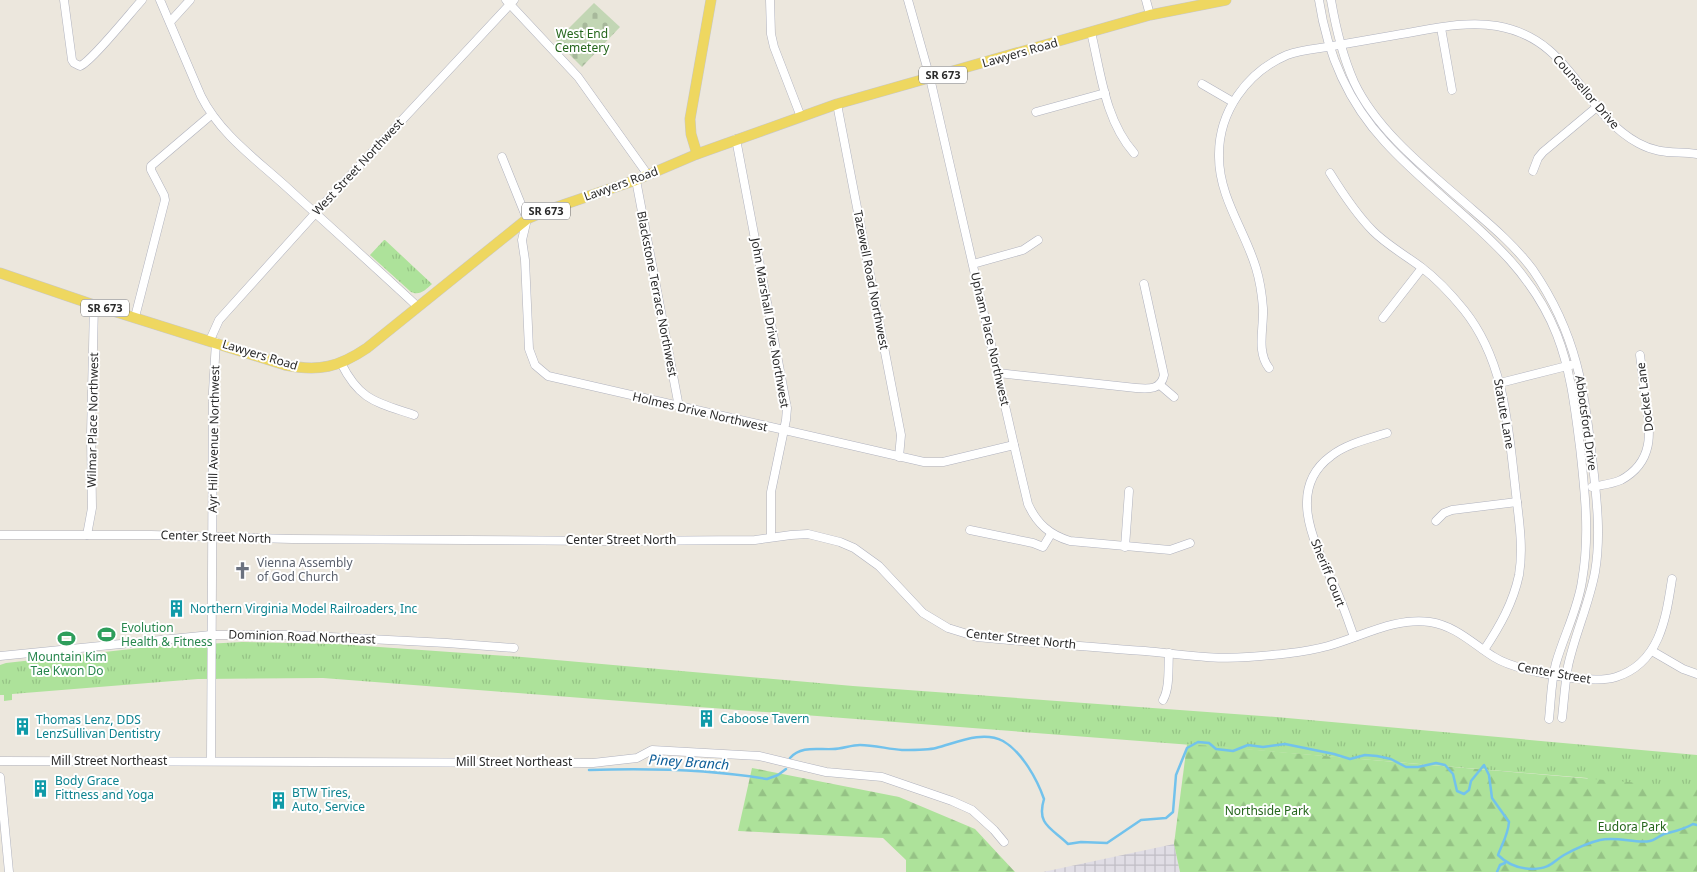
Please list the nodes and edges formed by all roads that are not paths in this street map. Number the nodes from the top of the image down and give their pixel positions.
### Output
1 (64, 0) edge
2 (142, 0) edge
3 (160, 0) edge
4 (190, 0) edge
5 (710, 0) edge
6 (770, 0) edge
7 (908, 0) edge
8 (1146, 0) edge
9 (1226, 0) edge
10 (1319, 0) edge
11 (1331, 0) edge
12 (510, 1) edge
13 (1150, 15) junction
14 (170, 22) junction
15 (1441, 28) junction
16 (1091, 32) junction
17 (1340, 44) junction
18 (1329, 46) junction
19 (930, 78) junction
20 (1202, 84) dead end
21 (1452, 90) dead end
22 (1105, 93) junction
23 (1233, 102) junction
24 (838, 104) junction
25 (1598, 106) junction
26 (1036, 112) dead end
27 (211, 115) junction
28 (800, 117) junction
29 (736, 139) junction
30 (1134, 153) dead end
31 (697, 154) junction
32 (1697, 154) edge
33 (502, 157) dead end
34 (1533, 170) dead end
35 (1330, 173) dead end
36 (648, 175) junction
37 (636, 180) junction
38 (316, 213) junction
39 (527, 219) junction
40 (1038, 240) dead end
41 (973, 264) junction
42 (1422, 268) junction
43 (0, 273) edge
44 (1144, 284) dead end
45 (94, 305) junction
46 (418, 307) junction
47 (135, 317) junction
48 (1383, 318) dead end
49 (213, 341) junction
50 (1640, 356) dead end
51 (341, 363) junction
52 (1578, 363) junction
53 (1566, 366) junction
54 (1270, 368) dead end
55 (998, 373) junction
56 (1500, 383) junction
57 (1160, 384) junction
58 (1174, 397) dead end
59 (679, 407) junction
60 (414, 416) dead end
61 (784, 431) junction
62 (1387, 433) dead end
63 (1014, 445) junction
64 (899, 457) junction
65 (1595, 486) junction
66 (1585, 488) junction
67 (1129, 491) dead end
68 (1517, 502) junction
69 (1436, 521) dead end
70 (970, 530) dead end
71 (1052, 534) junction
72 (0, 535) edge
73 (87, 535) junction
74 (212, 536) junction
75 (771, 538) junction
76 (1190, 543) dead end
77 (1125, 546) junction
78 (1672, 578) dead end
79 (211, 635) junction
80 (1354, 637) junction
81 (514, 648) dead end
82 (1484, 650) junction
83 (1652, 651) junction
84 (1169, 654) junction
85 (0, 656) edge
86 (1206, 656) joint
87 (1553, 674) junction
88 (1697, 674) edge
89 (1567, 676) junction
90 (1163, 700) dead end
91 (1562, 718) dead end
92 (1549, 719) dead end
93 (0, 761) edge
94 (211, 761) junction
95 (0, 777) edge
96 (1004, 842) dead end
97 (9, 872) edge

1 - 2 street
3 - 14 street
4 - 14 street
5 - 31 main road
6 - 28 street
7 - 19 street, Upham Place Northwest
8 - 13 street
9 - 13 main road, Lawyers Road / SR 673
10 - 18 street, Abbotsford Drive
11 - 17 street, Abbotsford Drive
12 - 36 street
12 - 38 street, West Street Northwest
13 - 16 main road, Lawyers Road / SR 673
14 - 27 street
15 - 17 street, Counsellor Drive
15 - 21 street
15 - 25 street, Counsellor Drive
16 - 19 main road, Lawyers Road / SR 673
16 - 22 street
17 - 18 street, Counsellor Drive
17 - 52 street, Abbotsford Drive
18 - 23 street, Counsellor Drive
18 - 53 street, Abbotsford Drive
19 - 24 main road, Lawyers Road / SR 673
19 - 41 street, Upham Place Northwest
20 - 23 street
22 - 26 street
22 - 30 street
23 - 54 street, Counsellor Drive
24 - 28 main road, Lawyers Road / SR 673
24 - 64 street, Tazewell Road Northwest
25 - 32 street, Counsellor Drive
25 - 34 street
27 - 38 street
27 - 47 street
28 - 29 main road, Lawyers Road / SR 673
29 - 31 main road, Lawyers Road / SR 673
29 - 61 street, John Marshall Drive Northwest
31 - 36 main road, Lawyers Road / SR 673
33 - 39 street
35 - 42 street, Statute Lane
36 - 37 main road, Lawyers Road / SR 673
37 - 39 main road, Lawyers Road / SR 673
37 - 59 street, Blackstone Terrace Northwest
38 - 46 street
38 - 49 street, West Street Northwest
39 - 46 main road, Lawyers Road / SR 673
39 - 59 street, Holmes Drive Northwest
40 - 41 street
41 - 55 street, Upham Place Northwest
42 - 48 street
42 - 56 street, Statute Lane
43 - 45 main road, Lawyers Road / SR 673
44 - 57 street
45 - 47 main road, Lawyers Road / SR 673
45 - 73 street, Wilmar Place Northwest
46 - 51 main road, Lawyers Road / SR 673
47 - 49 main road, Lawyers Road / SR 673
49 - 51 main road, Lawyers Road / SR 673
49 - 74 street, Ayr Hill Avenue Northwest
50 - 65 street, Docket Lane
51 - 60 street
52 - 53 street
52 - 65 street, Abbotsford Drive
53 - 56 street
53 - 66 street, Abbotsford Drive
55 - 57 street
55 - 63 street, Upham Place Northwest
56 - 68 street, Statute Lane
57 - 58 street
59 - 61 street, Holmes Drive Northwest
61 - 64 street, Holmes Drive Northwest
61 - 75 street, John Marshall Drive Northwest
62 - 80 street, Sheriff Court
63 - 64 street, Holmes Drive Northwest
63 - 71 street, Upham Place Northwest
65 - 66 street, Docket Lane
65 - 89 street, Abbotsford Drive
66 - 87 street, Abbotsford Drive
67 - 77 street
68 - 69 street
68 - 82 street, Statute Lane
70 - 71 street
71 - 77 street, Upham Place Northwest
72 - 73 street, Center Street North
73 - 74 street, Center Street North
74 - 75 street, Center Street North
74 - 79 street, Ayr Hill Avenue Northwest
75 - 84 street, Center Street North
76 - 77 street, Upham Place Northwest
78 - 83 street, Center Street
79 - 81 street, Dominion Road Northeast
79 - 85 street, Dominion Road Northeast
79 - 94 street, Ayr Hill Avenue Northwest
80 - 82 street, Center Street
80 - 86 street, Center Street
82 - 87 street, Center Street
83 - 88 street
83 - 89 street, Center Street
84 - 86 street, Center Street North
84 - 90 street
87 - 89 street, Center Street
87 - 92 street, Abbotsford Drive
89 - 91 street, Abbotsford Drive
93 - 94 street, Mill Street Northeast
94 - 96 street, Mill Street Northeast
95 - 97 street

